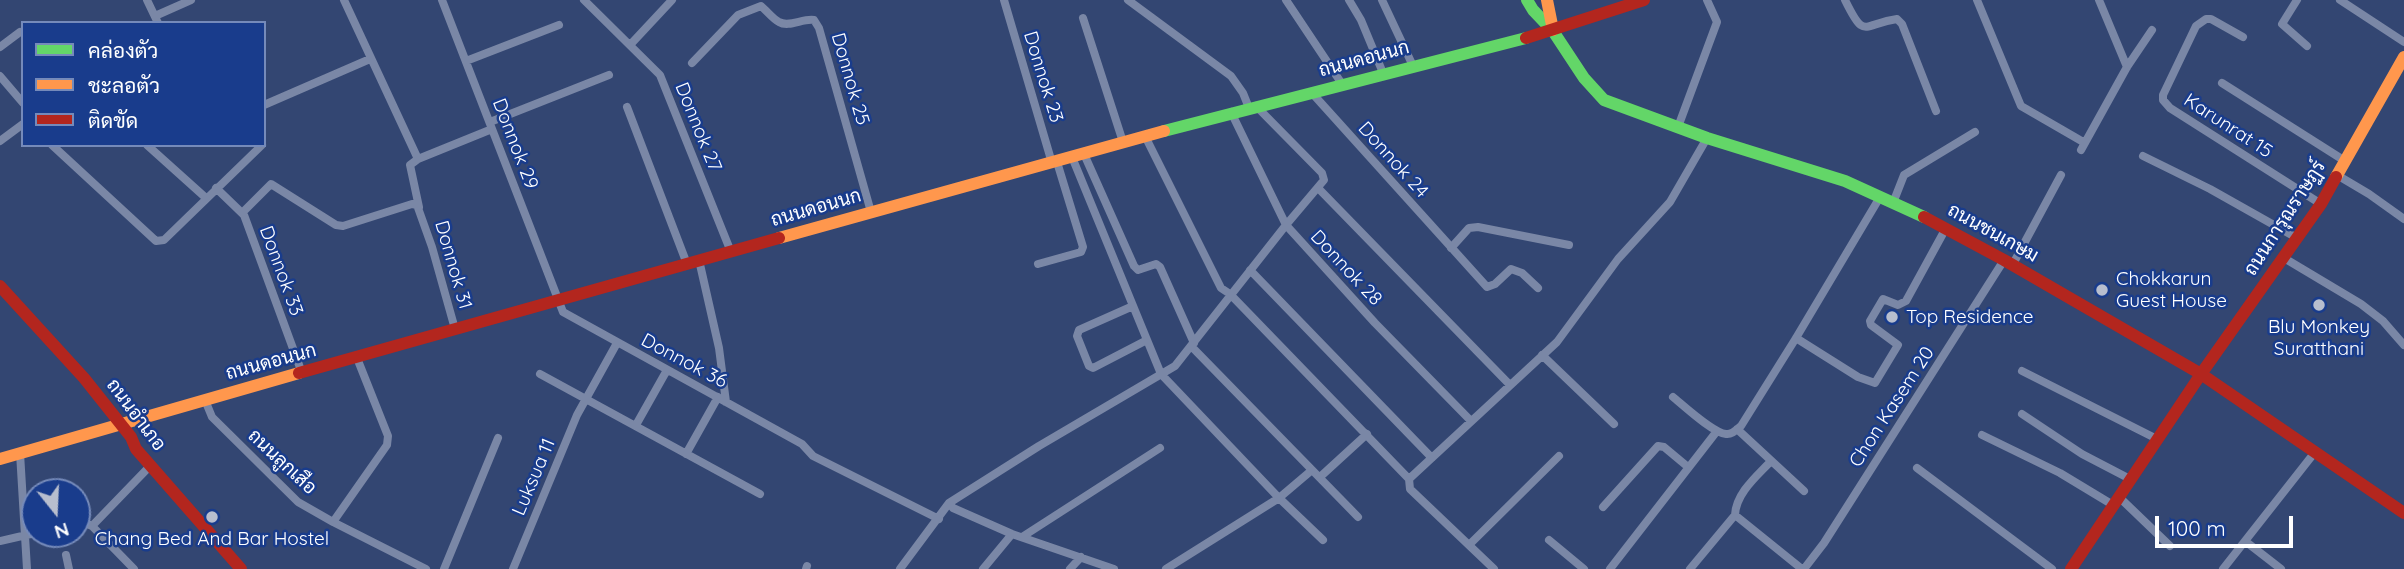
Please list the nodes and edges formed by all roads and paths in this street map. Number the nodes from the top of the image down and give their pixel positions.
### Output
1 (147, 0) edge
2 (191, 0) edge
3 (344, 0) edge
4 (442, 0) edge
5 (584, 0) edge
6 (672, 0) edge
7 (1004, 0) edge
8 (1128, 0) edge
9 (1286, 0) edge
10 (1349, 0) edge
11 (1382, 0) edge
12 (1527, 0) edge
13 (1547, 0) edge
14 (1644, 0) edge
15 (1707, 0) edge
16 (1845, 0) edge
17 (1978, 0) edge
18 (2099, 0) edge
19 (2297, 0) edge
20 (2340, 0) edge
21 (1083, 18) dead end
22 (157, 20) edge
23 (559, 25) dead end
24 (1553, 30) junction
25 (2152, 30) dead end
26 (20, 32) dead end
27 (2243, 37) dead end
28 (2404, 42) edge
29 (630, 44) junction
30 (2307, 46) dead end
31 (0, 47) edge
32 (2404, 57) edge
33 (370, 59) junction
34 (466, 61) junction
35 (692, 63) dead end
36 (1413, 66) junction
37 (2127, 67) junction
38 (1383, 73) junction
39 (609, 75) dead end
40 (0, 76) edge
41 (2222, 83) dead end
42 (1342, 84) junction
43 (1312, 93) junction
44 (21, 101) edge
45 (266, 104) edge
46 (626, 107) dead end
47 (1252, 107) junction
48 (1936, 111) dead end
49 (1231, 112) junction
50 (21, 125) edge
51 (491, 126) junction
52 (1678, 127) junction
53 (1975, 132) dead end
54 (2, 136) edge
55 (1145, 136) junction
56 (1707, 138) junction
57 (1123, 142) junction
58 (57, 147) edge
59 (149, 147) edge
60 (260, 147) edge
61 (1078, 156) junction
62 (2143, 156) dead end
63 (418, 159) junction
64 (2345, 161) junction
65 (1055, 162) junction
66 (2337, 175) junction
67 (2061, 176) dead end
68 (216, 188) junction
69 (1318, 189) junction
70 (206, 198) junction
71 (1886, 200) junction
72 (2321, 204) junction
73 (419, 207) junction
74 (872, 212) junction
75 (242, 213) junction
76 (2404, 219) edge
77 (1286, 225) junction
78 (1946, 228) junction
79 (2297, 239) junction
80 (1569, 245) dead end
81 (1451, 248) junction
82 (731, 252) junction
83 (2284, 258) junction
84 (693, 262) junction
85 (2008, 262) junction
86 (1038, 264) dead end
87 (1250, 270) junction
88 (0, 286) edge
89 (1538, 288) dead end
90 (1230, 294) junction
91 (559, 299) junction
92 (1133, 306) junction
93 (455, 329) junction
94 (1796, 338) junction
95 (1147, 340) junction
96 (617, 342) junction
97 (1192, 344) junction
98 (2404, 345) edge
99 (1542, 355) junction
100 (357, 358) junction
101 (667, 370) junction
102 (2022, 371) dead end
103 (302, 373) junction
104 (540, 374) dead end
105 (1161, 374) junction
106 (2201, 374) junction
107 (1510, 385) junction
108 (1673, 397) dead end
109 (586, 399) junction
110 (722, 399) junction
111 (205, 400) junction
112 (2022, 414) dead end
113 (1471, 421) junction
114 (119, 423) junction
115 (1614, 424) dead end
116 (636, 425) junction
117 (1737, 429) junction
118 (1717, 431) junction
119 (1367, 434) junction
120 (1982, 435) dead end
121 (498, 438) dead end
122 (2157, 439) junction
123 (1160, 448) dead end
124 (2315, 452) junction
125 (20, 453) junction
126 (686, 453) junction
127 (1559, 456) dead end
128 (1432, 458) junction
129 (0, 459) edge
130 (1771, 461) junction
131 (150, 466) junction
132 (1688, 467) junction
133 (1917, 468) dead end
134 (1312, 470) junction
135 (1320, 477) junction
136 (22, 478) edge
137 (1409, 479) junction
138 (2130, 479) junction
139 (1804, 491) dead end
140 (760, 494) dead end
141 (1279, 498) junction
142 (2116, 501) junction
143 (949, 503) junction
144 (1603, 506) dead end
145 (2404, 513) edge
146 (1735, 515) junction
147 (1358, 517) dead end
148 (939, 519) junction
149 (333, 522) junction
150 (92, 526) joint
151 (1012, 534) junction
152 (21, 536) edge
153 (1022, 537) junction
154 (1323, 540) dead end
155 (1549, 540) dead end
156 (0, 541) edge
157 (2245, 541) junction
158 (1469, 545) junction
159 (2170, 546) dead end
160 (26, 548) edge
161 (66, 555) dead end
162 (1081, 556) junction
163 (27, 569) edge
164 (69, 569) edge
165 (134, 569) edge
166 (241, 569) edge
167 (426, 569) edge
168 (444, 569) edge
169 (513, 569) edge
170 (900, 569) edge
171 (983, 569) edge
172 (1070, 569) edge
173 (1114, 569) edge
174 (1166, 569) edge
175 (1494, 569) edge
176 (1584, 569) edge
177 (1610, 569) edge
178 (1690, 569) edge
179 (1803, 569) edge
180 (2052, 569) edge
181 (2071, 569) edge
182 (2223, 569) edge
183 (2281, 569) edge

1 - 22 street
2 - 22 street
3 - 33 street
4 - 34 street, Donnok 29
5 - 29 street, Donnok 27
6 - 29 street
7 - 65 street, Donnok 23
8 - 47 street
9 - 42 street
10 - 38 street
11 - 36 street
12 - 24 main road, ถนนชนเกษม
13 - 24 main road, ถนนชนเกษม
14 - 24 main road, ถนนดอนนก
15 - 52 street
16 - 48 street
17 - 37 street
18 - 37 street
19 - 30 street
20 - 28 street
21 - 57 street
23 - 34 street
24 - 36 main road, ถนนดอนนก
24 - 52 main road, ถนนชนเกษม
25 - 37 street
26 - 31 street
27 - 72 street, Karunrat 15
29 - 82 street, Donnok 27
32 - 64 main road, ถนนการุณราษฏร์
33 - 45 street
33 - 63 street
34 - 51 street, Donnok 29
35 - 74 street, Donnok 25
36 - 38 main road, ถนนดอนนก
38 - 42 main road, ถนนดอนนก
39 - 51 street
40 - 44 street
41 - 64 street
42 - 43 main road, ถนนดอนนก
43 - 47 main road, ถนนดอนนก
43 - 81 street, Donnok 24
46 - 84 street
47 - 49 main road, ถนนดอนนก
47 - 69 street
49 - 55 main road, ถนนดอนนก
49 - 77 street, Donnok 28
50 - 54 street
51 - 63 street
51 - 91 street, Donnok 29
52 - 56 main road, ถนนชนเกษม
53 - 71 street
55 - 57 main road, ถนนดอนนก
55 - 90 street
56 - 71 main road, ถนนชนเกษม
56 - 99 street
57 - 61 main road, ถนนดอนนก
58 - 70 street
59 - 70 street
60 - 68 street
61 - 65 main road, ถนนดอนนก
61 - 92 street
61 - 97 street
62 - 79 street
63 - 73 street
64 - 66 main road, ถนนการุณราษฏร์
65 - 74 main road, ถนนดอนนก
65 - 86 street, Donnok 23
66 - 72 main road, ถนนการุณราษฏร์
66 - 76 street
67 - 85 street, Chon Kasem 20
68 - 70 street
68 - 75 street, Donnok 33
69 - 77 street
69 - 107 street
71 - 78 main road, ถนนชนเกษม
71 - 94 street
72 - 79 main road, ถนนการุณราษฏร์
73 - 75 street, Donnok 31
73 - 93 street, Donnok 31
74 - 82 main road, ถนนดอนนก
75 - 103 street, Donnok 33
77 - 87 street
77 - 113 street, Donnok 28
78 - 85 main road, ถนนชนเกษม
78 - 94 street
79 - 83 main road, ถนนการุณราษฏร์
80 - 81 street
81 - 89 street, Donnok 24
82 - 84 main road, ถนนดอนนก
83 - 98 street
83 - 106 main road, ถนนการุณราษฏร์
84 - 91 main road, ถนนดอนนก
84 - 110 street
85 - 106 main road, ถนนชนเกษม
85 - 179 street, Chon Kasem 20
87 - 90 street
87 - 128 street
88 - 114 main road, ถนนอำเภอ
90 - 97 street
90 - 119 street
91 - 93 main road, ถนนดอนนก
91 - 96 street, Donnok 36
92 - 95 street
92 - 95 street
93 - 100 main road, ถนนดอนนก
94 - 117 street
95 - 105 street
96 - 101 street, Donnok 36
96 - 109 street, Luksua 11
97 - 105 street
97 - 134 street
99 - 107 street
99 - 115 street
100 - 103 main road, ถนนดอนนก
100 - 149 street
101 - 110 street, Donnok 36
101 - 116 street
102 - 122 street
103 - 111 main road, ถนนดอนนก
104 - 109 street
105 - 141 street
105 - 143 street
106 - 122 main road, ถนนการุณราษฏร์
106 - 124 main road, ถนนชนเกษม
107 - 113 street
108 - 118 street
109 - 116 street
109 - 169 street, Luksua 11
110 - 126 street
110 - 148 street, Donnok 36
111 - 114 main road, ถนนดอนนก
111 - 149 street, ถนนลูกเสือ
112 - 138 street
113 - 128 street
114 - 125 main road, ถนนดอนนก
114 - 131 main road, ถนนอำเภอ
116 - 126 street
117 - 118 street
117 - 130 street
118 - 132 street
119 - 135 street
119 - 137 street
120 - 142 street
121 - 168 street
122 - 138 main road, ถนนการุณราษฏร์
123 - 153 street
124 - 145 main road, ถนนชนเกษม
124 - 157 street
125 - 129 main road, ถนนดอนนก
125 - 136 street
126 - 140 street
127 - 158 street
128 - 137 street
130 - 139 street
130 - 146 street
131 - 150 street
131 - 166 main road, ถนนอำเภอ
132 - 144 street
132 - 177 street
133 - 180 street
134 - 135 street
134 - 141 street
135 - 147 street
137 - 158 street
138 - 142 main road, ถนนการุณราษฏร์
141 - 154 street
141 - 174 street
142 - 159 street
142 - 181 main road, ถนนการุณราษฏร์
143 - 148 street
143 - 151 street
146 - 178 street
146 - 179 street
148 - 170 street
149 - 167 street, ถนนลูกเสือ
150 - 165 street
151 - 153 street
151 - 171 street
152 - 156 street
153 - 162 street
155 - 176 street
157 - 182 street
157 - 183 street
158 - 175 street
160 - 163 street
161 - 164 street
162 - 172 street
162 - 173 street

